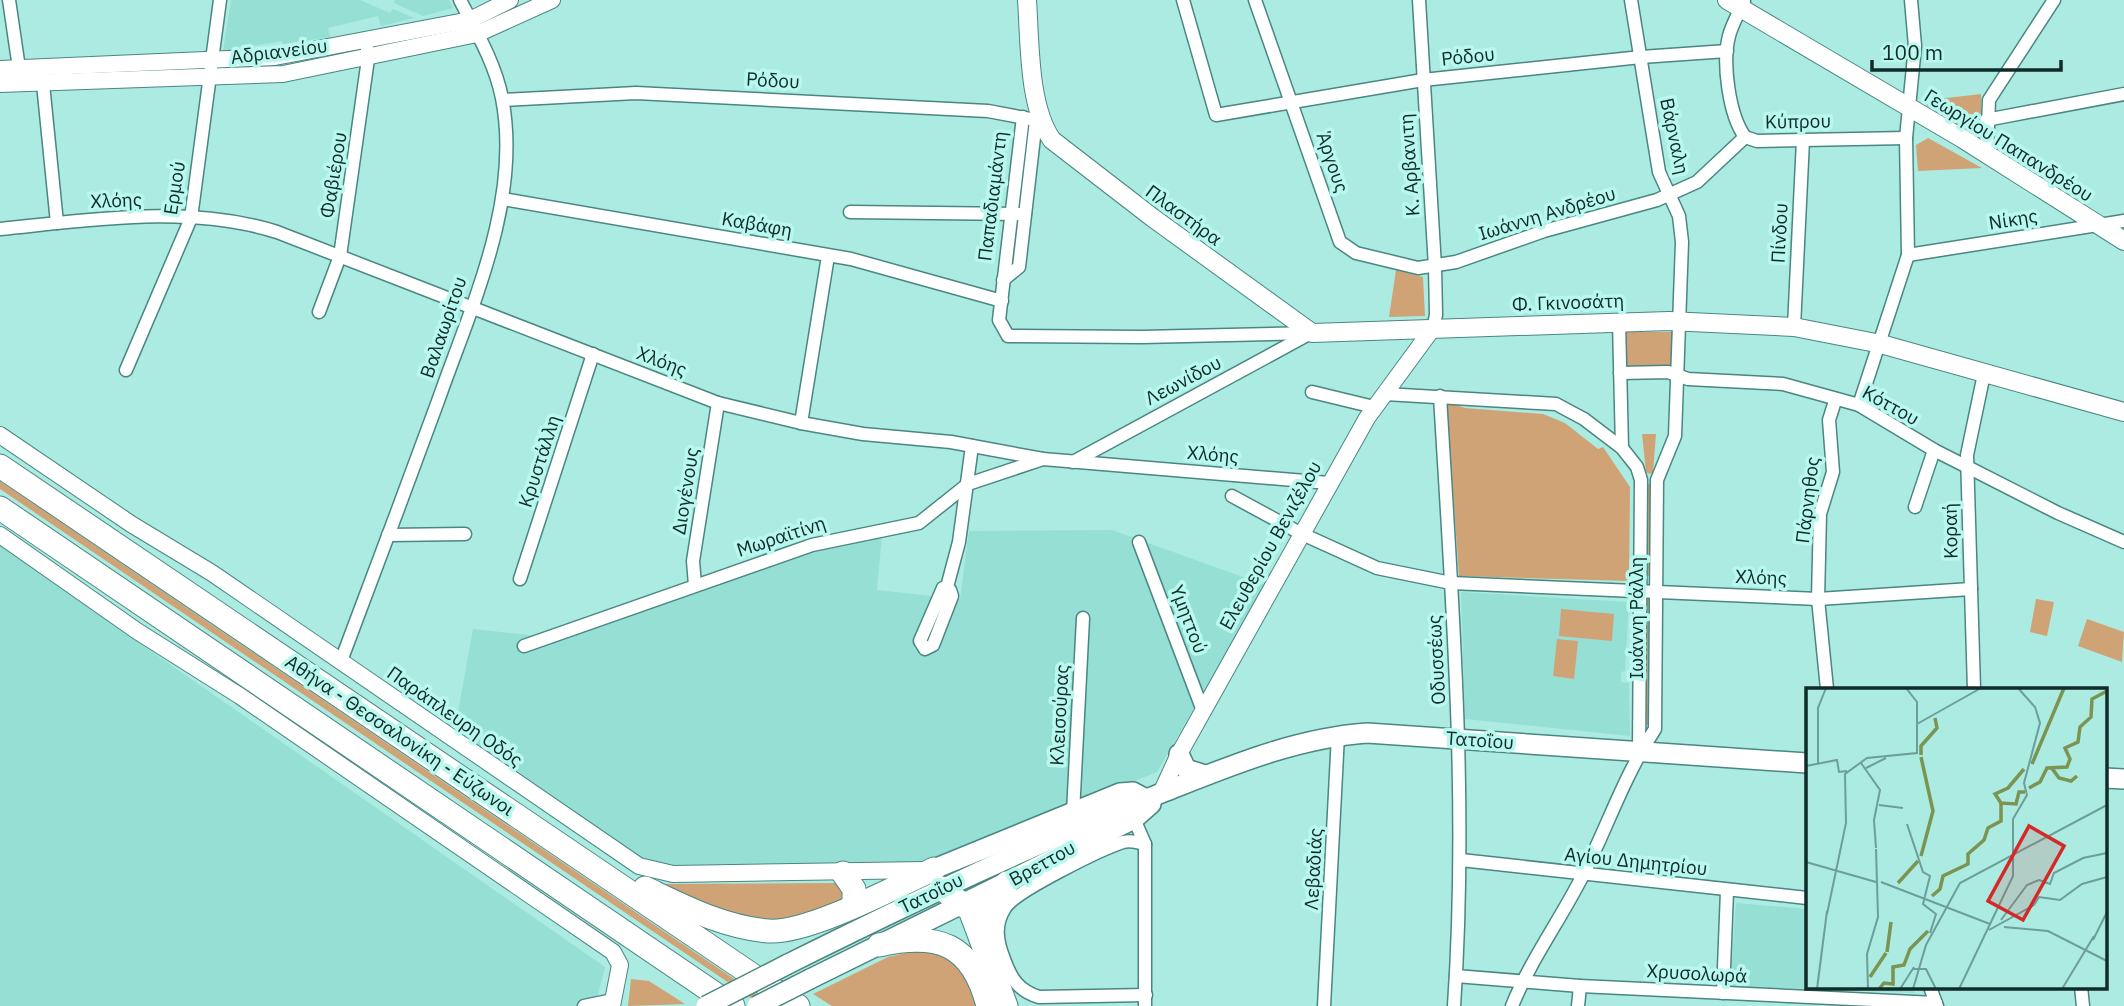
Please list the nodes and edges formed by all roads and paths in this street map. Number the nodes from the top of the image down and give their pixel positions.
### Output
1 (220, 0) edge
2 (460, 0) edge
3 (510, 0) edge
4 (552, 0) edge
5 (1183, 0) edge
6 (1255, 0) edge
7 (1419, 0) edge
8 (1631, 0) edge
9 (1911, 0) edge
10 (2054, 0) edge
11 (7, 2) edge
12 (1024, 3) edge
13 (1737, 3) edge
14 (474, 27) junction
15 (366, 40) junction
16 (1727, 51) junction
17 (1641, 57) junction
18 (368, 59) junction
19 (212, 60) junction
20 (19, 68) junction
21 (0, 69) edge
22 (43, 75) junction
23 (210, 79) junction
24 (1423, 80) junction
25 (0, 84) edge
26 (2124, 94) edge
27 (503, 100) junction
28 (1292, 101) junction
29 (1910, 108) junction
30 (1023, 117) junction
31 (1039, 120) junction
32 (1986, 120) junction
33 (1745, 137) junction
34 (1906, 138) junction
35 (1803, 140) junction
36 (1987, 154) junction
37 (1669, 194) junction
38 (503, 199) junction
39 (850, 212) dead end
40 (1011, 214) junction
41 (1025, 214) junction
42 (191, 218) junction
43 (2124, 221) edge
44 (57, 223) junction
45 (2097, 225) junction
46 (0, 229) edge
47 (2124, 241) edge
48 (1908, 255) junction
49 (340, 256) junction
50 (828, 256) junction
51 (1435, 267) junction
52 (1003, 280) junction
53 (1002, 301) junction
54 (471, 308) junction
55 (320, 312) dead end
56 (1680, 321) junction
57 (1619, 322) junction
58 (1794, 327) junction
59 (1433, 328) junction
60 (1004, 332) joint
61 (1312, 333) junction
62 (1881, 344) junction
63 (593, 354) junction
64 (125, 370) dead end
65 (1620, 373) junction
66 (1677, 374) junction
67 (1984, 374) junction
68 (1312, 392) dead end
69 (1385, 394) junction
70 (1440, 396) junction
71 (1835, 401) junction
72 (718, 403) junction
73 (1858, 405) junction
74 (1374, 407) junction
75 (2124, 412) edge
76 (801, 423) junction
77 (0, 435) edge
78 (972, 446) junction
79 (1622, 448) junction
80 (1934, 450) junction
81 (1044, 459) junction
82 (1073, 462) junction
83 (0, 466) edge
84 (1968, 467) junction
85 (1641, 480) junction
86 (1657, 480) junction
87 (1328, 483) junction
88 (968, 484) junction
89 (1233, 496) dead end
90 (1915, 507) dead end
91 (0, 508) edge
92 (1300, 533) junction
93 (466, 534) dead end
94 (0, 535) edge
95 (388, 535) junction
96 (1139, 542) dead end
97 (2124, 542) edge
98 (520, 579) dead end
99 (1451, 583) junction
100 (695, 585) junction
101 (947, 587) dead end
102 (1971, 589) junction
103 (1640, 591) junction
104 (1656, 592) junction
105 (1818, 599) junction
106 (1083, 618) dead end
107 (524, 646) dead end
108 (341, 661) junction
109 (1827, 688) edge
110 (1974, 688) edge
111 (1203, 711) junction
112 (1338, 735) junction
113 (1459, 738) junction
114 (1639, 753) junction
115 (1179, 754) junction
116 (1806, 762) edge
117 (1205, 775) junction
118 (2106, 778) edge
119 (2124, 779) edge
120 (1154, 796) junction
121 (1073, 813) junction
122 (1134, 818) junction
123 (1145, 844) junction
124 (579, 857) junction
125 (1461, 860) junction
126 (843, 873) junction
127 (1583, 875) junction
128 (938, 878) junction
129 (1007, 883) junction
130 (1727, 891) junction
131 (1806, 898) edge
132 (965, 903) junction
133 (854, 905) junction
134 (878, 945) junction
135 (985, 945) junction
136 (1456, 976) junction
137 (1522, 982) junction
138 (1580, 986) junction
139 (2081, 988) edge
140 (1723, 993) junction
141 (1146, 1000) edge
142 (1793, 1002) edge
143 (613, 1003) edge
144 (1936, 1004) edge
145 (584, 1006) edge
146 (706, 1006) edge
147 (733, 1006) edge
148 (757, 1006) edge
149 (798, 1006) edge
150 (988, 1006) edge
151 (1006, 1006) edge
152 (1324, 1006) edge
153 (1454, 1006) edge
154 (1512, 1006) edge
155 (1578, 1006) edge
156 (2082, 1006) edge

1 - 19 street, Ερμού
2 - 14 street, Βαλαωρίτου
3 - 14 street, Αδριανείου
4 - 14 street, Αδριανείου
5 - 28 street, Ρόδου
6 - 28 street, Άργους
7 - 24 street, Κ. Αρβανιτη
8 - 17 street, Βάρναλη
9 - 29 street
10 - 32 street
11 - 20 street
12 - 31 main road, Παπαδιαμάντη
13 - 16 street
13 - 29 main road, Γεωργίου Παπανδρέου
14 - 15 street, Αδριανείου
14 - 18 street, Αδριανείου
14 - 27 street, Βαλαωρίτου
15 - 18 street, Φαβιέρου
15 - 19 street, Αδριανείου
16 - 17 street, Ρόδου
16 - 33 street
17 - 24 street, Ρόδου
17 - 37 street, Βάρναλη
18 - 23 street, Αδριανείου
18 - 49 street, Φαβιέρου
19 - 22 street, Αδριανείου
19 - 23 street, Ερμού
20 - 21 street, Αδριανείου
20 - 22 street, Αδριανείου
22 - 23 street, Αδριανείου
22 - 25 street, Αδριανείου
22 - 44 street
23 - 42 street, Ερμού
24 - 28 street, Ρόδου
24 - 51 street, Κ. Αρβανιτη
26 - 32 street
27 - 30 street, Ρόδου
27 - 38 street, Βαλαωρίτου
28 - 51 street, Άργους
29 - 34 street
29 - 36 main road, Γεωργίου Παπανδρέου
30 - 31 street, Ρόδου
30 - 40 street, Παπαδιαμάντη
31 - 41 street, Παπαδιαμάντη
31 - 61 main road, Πλαστήρα
32 - 36 street
33 - 35 street, Κύπρου
33 - 37 street, Κύπρου
34 - 35 street, Κύπρου
34 - 48 street
35 - 58 street, Πίνδου
36 - 45 main road, Γεωργίου Παπανδρέου
37 - 51 street, Ιωάννη Ανδρέου
37 - 56 street, Βάρναλη
38 - 50 street, Καβάφη
38 - 54 street, Βαλαωρίτου
39 - 40 street
40 - 41 street
40 - 52 street, Παπαδιαμάντη
41 - 52 street, Παπαδιαμάντη
42 - 44 street, Χλόης
42 - 49 street, Χλόης
42 - 64 street, Ερμού
43 - 45 street, Νίκης
44 - 46 street, Χλόης
45 - 47 main road, Γεωργίου Παπανδρέου
45 - 48 street, Νίκης
48 - 62 street
49 - 54 street, Χλόης
49 - 55 street, Φαβιέρου
50 - 53 street, Καβάφη
50 - 76 street
51 - 59 street, Κ. Αρβανιτη
52 - 53 street, Παπαδιαμάντη
53 - 60 street, Παπαδιαμάντη
54 - 63 street, Χλόης
54 - 95 street, Βαλαωρίτου
56 - 57 main road, Φ. Γκινοσάτη
56 - 58 main road, Φ. Γκινοσάτη
56 - 66 street, Ιωάννη Ράλλη
57 - 59 main road, Φ. Γκινοσάτη
57 - 65 street
58 - 62 main road, Φ. Γκινοσάτη
59 - 61 main road, Φ. Γκινοσάτη
59 - 69 street, Ελευθερίου Βενιζέλου
60 - 61 street, Φ. Γκινοσάτη
61 - 82 street, Λεωνίδου
62 - 67 main road, Φ. Γκινοσάτη
62 - 73 street
63 - 72 street, Χλόης
63 - 98 street, Κρυστάλλη
65 - 66 street, Κόττου
65 - 79 street
66 - 71 street, Κόττου
66 - 86 street, Ιωάννη Ράλλη
67 - 75 main road, Φ. Γκινοσάτη
67 - 84 street, Κοραή
68 - 74 street
69 - 70 street
69 - 74 street, Ελευθερίου Βενιζέλου
70 - 79 street
70 - 99 street, Οδυσσέως
71 - 73 street, Κόττου
71 - 105 street, Πάρνηθος
72 - 76 street, Χλόης
72 - 100 street, Διογένους
73 - 80 street, Κόττου
74 - 87 street, Ελευθερίου Βενιζέλου
76 - 78 street, Χλόης
77 - 108 street, Παράπλευρη Οδός
78 - 81 street, Χλόης
78 - 88 street
79 - 85 street
80 - 84 street, Κόττου
80 - 90 street
81 - 82 street, Χλόης
81 - 88 street, Μωραϊτίνη
82 - 87 street, Χλόης
83 - 124 highway, Αθήνα - Θεσσαλονίκη - Εύζωνοι
84 - 97 street, Κόττου
84 - 102 street, Κοραή
85 - 86 street
85 - 103 street, Ιωάννη Ράλλη
86 - 104 street, Ιωάννη Ράλλη
87 - 92 street, Ελευθερίου Βενιζέλου
88 - 100 street, Μωραϊτίνη
88 - 101 street
89 - 92 street, Χλόης
91 - 147 highway, Αθήνα - Θεσσαλονίκη - Εύζωνοι
92 - 99 street, Χλόης
92 - 111 street, Ελευθερίου Βενιζέλου
93 - 95 street
94 - 143 street
95 - 108 street, Βαλαωρίτου
96 - 111 street, Υμηττού
99 - 103 street, Χλόης
99 - 113 street, Οδυσσέως
100 - 107 street, Μωραϊτίνη
102 - 105 street, Χλόης
102 - 110 street, Κοραή
103 - 104 street, Χλόης
103 - 114 street, Ιωάννη Ράλλη
104 - 105 street, Χλόης
104 - 114 street, Ιωάννη Ράλλη
105 - 109 street, Πάρνηθος
106 - 121 street, Κλεισούρας
108 - 126 street, Παράπλευρη Οδός
111 - 115 street, Ελευθερίου Βενιζέλου
112 - 113 main road, Τατοΐου
112 - 117 main road, Τατοΐου
112 - 152 street, Λεβαδιάς
113 - 114 main road, Τατοΐου
113 - 125 street, Οδυσσέως
114 - 116 main road, Τατοΐου
114 - 127 street, Ιωάννη Ράλλη
115 - 117 main road
115 - 120 street, Ελευθερίου Βενιζέλου
117 - 120 main road, Τατοΐου
118 - 119 main road
120 - 121 main road
120 - 122 main road, Τατοΐου
120 - 128 main road, Τατοΐου
121 - 128 main road
122 - 123 street
122 - 129 main road, Τατοΐου
123 - 141 street
123 - 141 street, Βρεττου
124 - 133 highway
124 - 149 highway, Αθήνα - Θεσσαλονίκη - Εύζωνοι
125 - 127 street, Αγίου Δημητρίου
125 - 136 street, Οδυσσέως
126 - 128 street, Παράπλευρη Οδός
126 - 133 highway
127 - 130 street, Αγίου Δημητρίου
127 - 137 street, Ιωάννη Ράλλη
128 - 132 highway
128 - 133 highway
128 - 146 main road, Τατοΐου, bridge
129 - 132 main road, Τατοΐου
129 - 135 highway
130 - 131 street, Αγίου Δημητρίου
130 - 140 street
132 - 134 main road, Τατοΐου
132 - 135 highway
134 - 148 main road, Τατοΐου, bridge
134 - 150 highway
135 - 151 highway
136 - 137 street, Χρυσολωρά
136 - 153 street, Οδυσσέως
137 - 138 street, Χρυσολωρά
137 - 154 street, Ιωάννη Ράλλη
138 - 140 street, Χρυσολωρά
138 - 155 street
139 - 156 street
140 - 142 street, Χρυσολωρά
142 - 144 street, Χρυσολωρά
143 - 145 street

